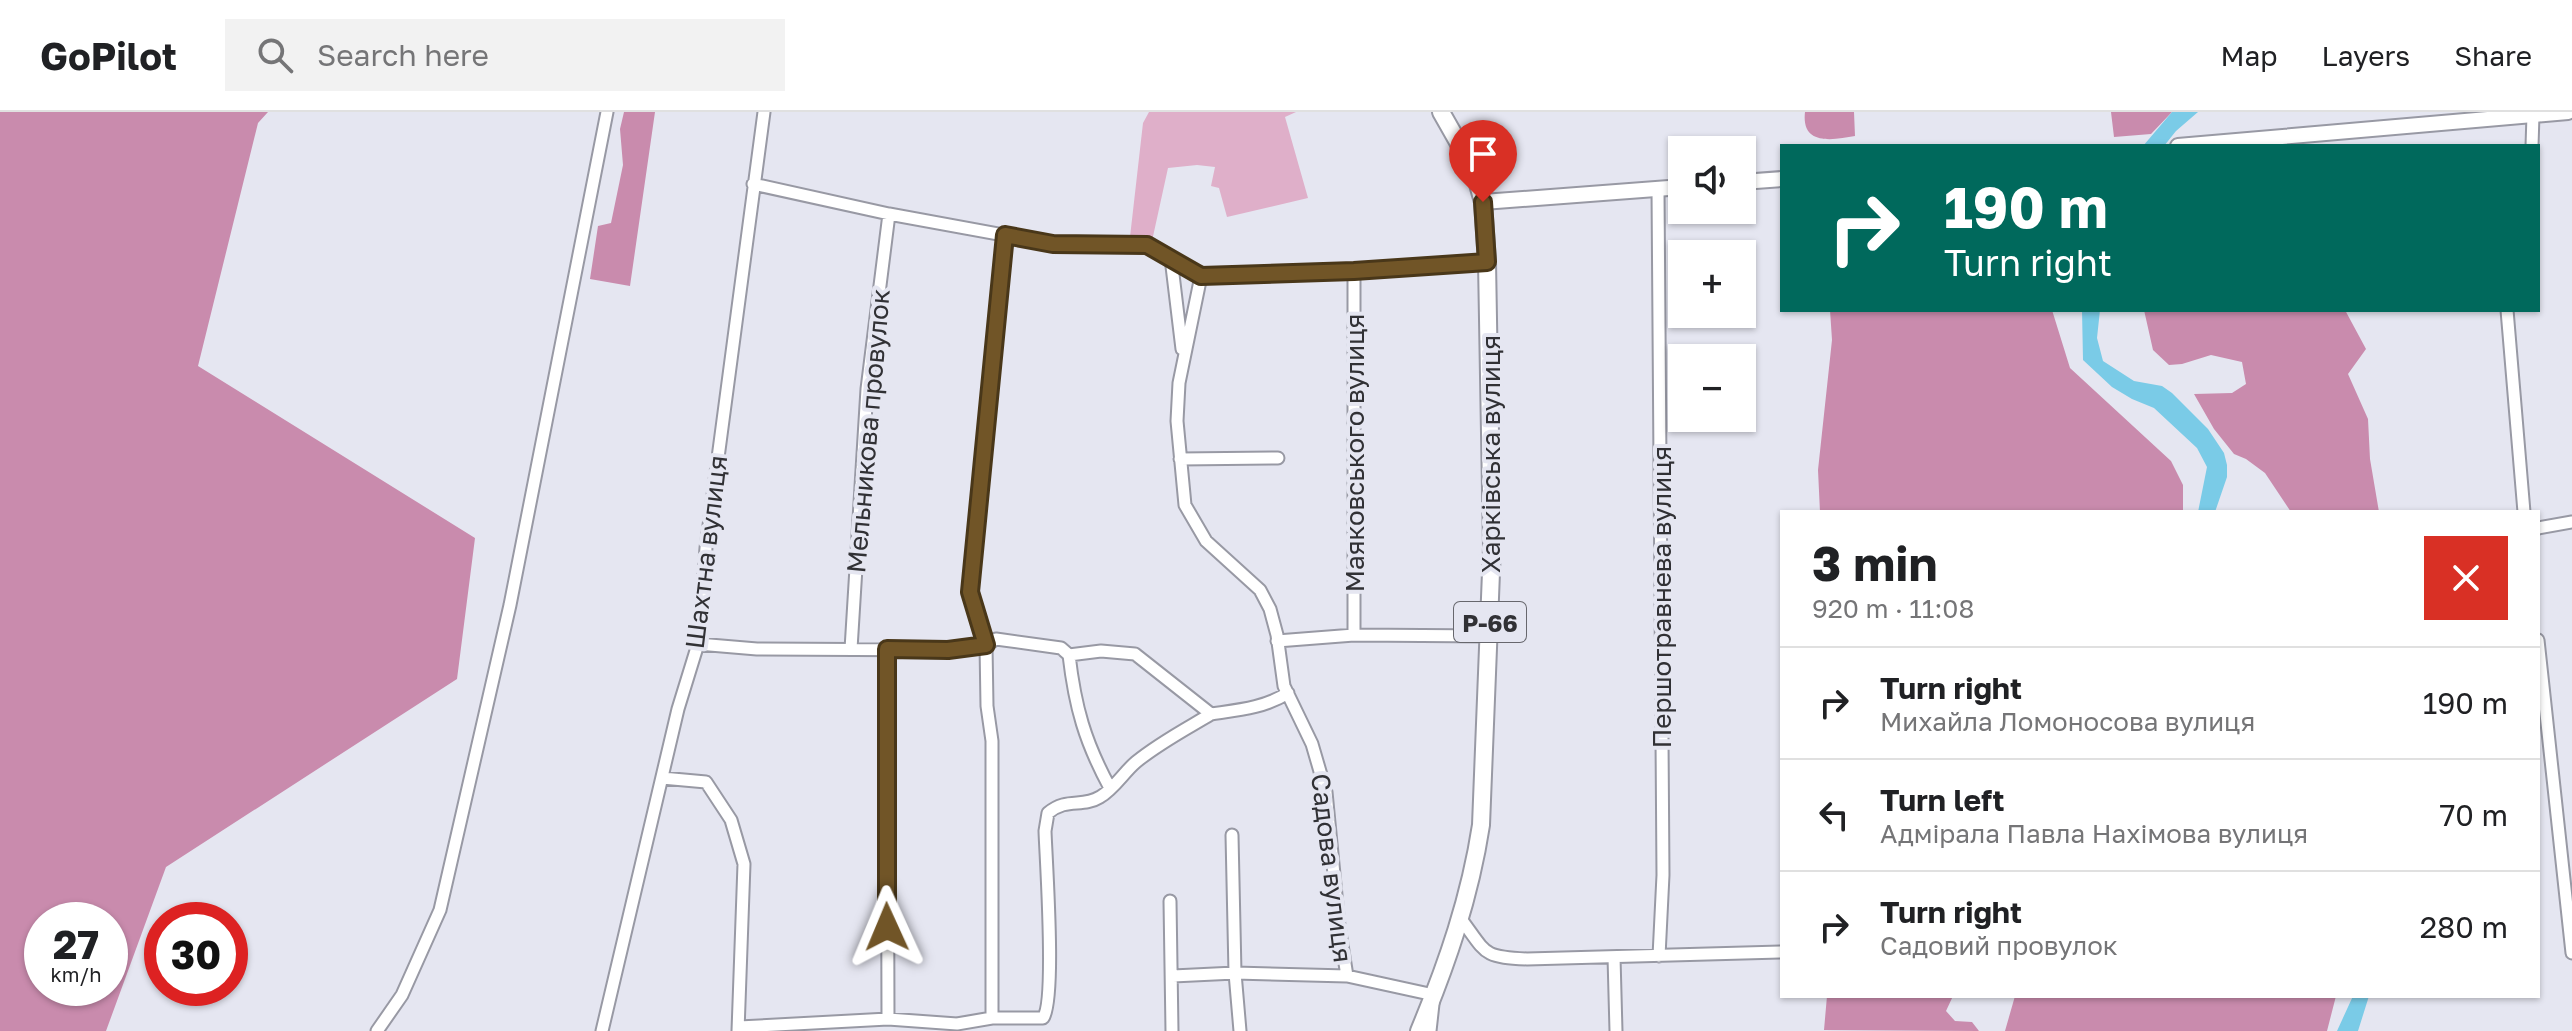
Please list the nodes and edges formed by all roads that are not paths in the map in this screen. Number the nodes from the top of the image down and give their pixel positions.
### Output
1 (607, 112) edge
2 (764, 112) edge
3 (1441, 112) edge
4 (2568, 112) edge
5 (2533, 115) junction
6 (2196, 144) edge
7 (2532, 144) edge
8 (1780, 179) edge
9 (1756, 181) edge
10 (753, 184) junction
11 (1668, 188) edge
12 (1658, 189) junction
13 (1483, 202) junction
14 (889, 214) junction
15 (1005, 235) junction
16 (1171, 258) junction
17 (1487, 262) junction
18 (1354, 271) junction
19 (1201, 276) junction
20 (2507, 312) edge
21 (1183, 359) junction
22 (1278, 458) dead end
23 (1180, 459) junction
24 (2524, 510) edge
25 (2572, 522) edge
26 (2540, 528) edge
27 (1354, 635) junction
28 (1490, 636) junction
29 (1277, 641) junction
30 (698, 644) junction
31 (986, 645) junction
32 (851, 649) junction
33 (887, 649) junction
34 (1065, 652) junction
35 (2540, 658) edge
36 (1288, 693) junction
37 (1211, 714) junction
38 (662, 778) junction
39 (1110, 788) junction
40 (1232, 835) dead end
41 (1170, 901) dead end
42 (1461, 919) junction
43 (1780, 952) edge
44 (2572, 953) edge
45 (1659, 956) junction
46 (1614, 957) junction
47 (1235, 973) junction
48 (1173, 976) junction
49 (1347, 976) junction
50 (1434, 995) junction
51 (992, 1018) junction
52 (888, 1019) junction
53 (958, 1028) edge
54 (738, 1029) edge
55 (377, 1031) edge
56 (602, 1031) edge
57 (1172, 1031) edge
58 (1240, 1031) edge
59 (1419, 1031) edge
60 (1430, 1031) edge
61 (1616, 1031) edge

1 - 55 street
2 - 10 street, Шахтна вулиця
3 - 13 main road, Р-66
4 - 5 street
5 - 6 street
5 - 7 street
8 - 9 street
10 - 14 street
10 - 30 street, Шахтна вулиця
11 - 12 street
12 - 13 street
12 - 45 street, Першотравнева вулиця
13 - 17 main road, Харківська вулиця / Р-66
14 - 15 street
14 - 32 street, Мельникова провулок
15 - 16 street
15 - 31 street
16 - 19 street
16 - 21 street
17 - 18 street
17 - 28 main road, Харківська вулиця / Р-66
18 - 19 street
18 - 27 street, Маяковського вулиця
19 - 21 street, Садова вулиця
20 - 24 street
21 - 23 street, Садова вулиця
22 - 23 street
23 - 29 street, Садова вулиця
25 - 26 street
27 - 28 street
27 - 29 street
28 - 42 main road, Харківська вулиця / Р-66
29 - 36 street, Садова вулиця
30 - 32 street
30 - 38 street, Шахтна вулиця
31 - 33 street
31 - 34 street
31 - 51 street
32 - 33 street
33 - 52 street
34 - 37 street
34 - 39 street
35 - 44 street
36 - 37 street
36 - 49 street, Садова вулиця
37 - 39 street
38 - 54 street
38 - 56 street, Шахтна вулиця
39 - 51 street
40 - 47 street
41 - 48 street
42 - 46 street
42 - 50 main road, Харківська вулиця / Р-66
43 - 45 street
45 - 46 street
46 - 61 street
47 - 48 street
47 - 49 street
47 - 58 street
48 - 57 street
49 - 50 street
50 - 59 main road, Харківська вулиця / Р-66
50 - 60 street
51 - 53 street
52 - 53 street
52 - 54 street

